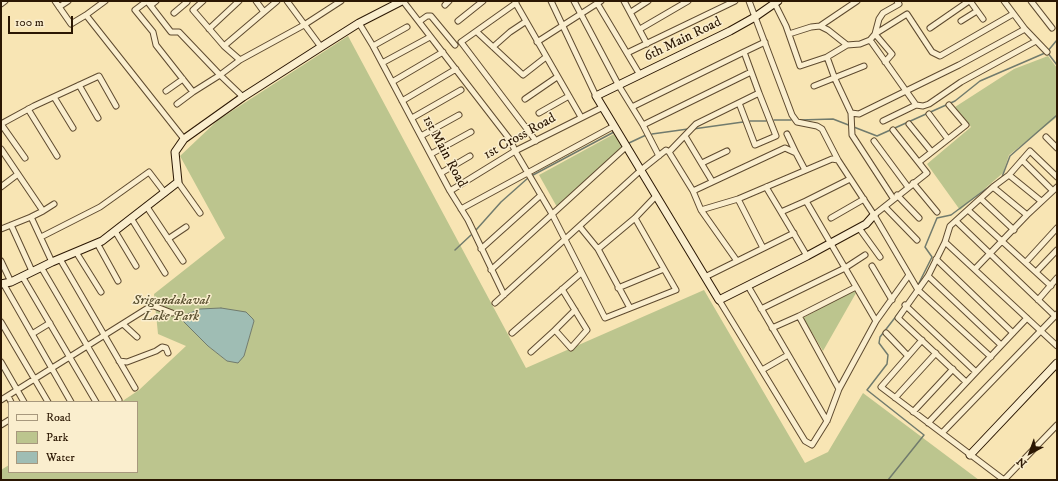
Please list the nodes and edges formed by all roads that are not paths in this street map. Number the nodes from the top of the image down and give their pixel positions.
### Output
1 (5, 1) edge
2 (55, 1) edge
3 (68, 1) edge
4 (105, 1) edge
5 (156, 1) edge
6 (187, 1) edge
7 (203, 1) edge
8 (239, 1) edge
9 (256, 1) edge
10 (277, 1) edge
11 (287, 1) edge
12 (341, 1) edge
13 (402, 1) edge
14 (483, 1) edge
15 (551, 1) edge
16 (574, 1) edge
17 (624, 1) edge
18 (648, 1) edge
19 (688, 1) edge
20 (735, 1) edge
21 (749, 1) edge
22 (858, 1) edge
23 (906, 1) edge
24 (969, 1) edge
25 (1004, 1) edge
26 (1032, 1) edge
27 (515, 2) edge
28 (599, 2) edge
29 (775, 2) edge
30 (727, 3) edge
31 (898, 3) edge
32 (1, 4) edge
33 (151, 5) junction
34 (59, 6) junction
35 (193, 10) junction
36 (977, 11) junction
37 (264, 12) junction
38 (631, 12) junction
39 (174, 13) dead end
40 (581, 13) junction
41 (1013, 14) junction
42 (86, 15) junction
43 (756, 17) junction
44 (983, 19) dead end
45 (458, 21) dead end
46 (961, 21) dead end
47 (420, 22) junction
48 (526, 22) junction
49 (359, 23) junction
50 (304, 25) junction
51 (562, 25) junction
52 (820, 26) junction
53 (407, 27) dead end
54 (209, 28) junction
55 (930, 28) dead end
56 (1052, 28) dead end
57 (640, 29) junction
58 (1025, 29) junction
59 (477, 32) junction
60 (789, 34) junction
61 (875, 34) junction
62 (430, 36) junction
63 (870, 40) junction
64 (1036, 41) junction
65 (537, 42) junction
66 (765, 42) junction
67 (648, 44) junction
68 (455, 45) dead end
69 (847, 45) junction
70 (224, 46) junction
71 (373, 46) junction
72 (321, 47) junction
73 (493, 47) junction
74 (443, 52) junction
75 (744, 52) junction
76 (1046, 52) dead end
77 (627, 53) junction
78 (546, 57) junction
79 (827, 57) junction
80 (240, 60) junction
81 (885, 62) junction
82 (382, 63) junction
83 (864, 66) dead end
84 (456, 69) junction
85 (751, 72) junction
86 (220, 75) junction
87 (640, 75) junction
88 (557, 77) junction
89 (183, 79) junction
90 (835, 79) junction
91 (392, 82) junction
92 (80, 85) junction
93 (619, 86) junction
94 (814, 86) dead end
95 (461, 90) dead end
96 (166, 91) dead end
97 (906, 91) junction
98 (193, 92) junction
99 (759, 93) junction
100 (568, 96) junction
101 (596, 96) junction
102 (54, 97) junction
103 (243, 97) junction
104 (525, 99) dead end
105 (402, 101) junction
106 (739, 103) junction
107 (177, 104) dead end
108 (916, 105) junction
109 (949, 105) dead end
110 (116, 106) dead end
111 (603, 107) junction
112 (632, 107) junction
113 (28, 109) junction
114 (539, 113) dead end
115 (851, 113) junction
116 (929, 114) dead end
117 (459, 116) dead end
118 (581, 117) junction
119 (98, 118) dead end
120 (412, 118) junction
121 (883, 121) dead end
122 (1, 124) edge
123 (909, 124) dead end
124 (643, 125) junction
125 (614, 126) junction
126 (73, 128) dead end
127 (893, 130) dead end
128 (471, 132) dead end
129 (787, 134) dead end
130 (421, 136) junction
131 (685, 136) junction
132 (1046, 137) dead end
133 (947, 138) junction
134 (184, 139) junction
135 (536, 141) junction
136 (874, 141) dead end
137 (627, 146) junction
138 (1057, 148) edge
139 (728, 151) dead end
140 (931, 151) junction
141 (515, 152) junction
142 (669, 152) junction
143 (2, 153) edge
144 (796, 153) junction
145 (431, 154) junction
146 (57, 156) dead end
147 (470, 156) dead end
148 (660, 156) junction
149 (25, 158) dead end
150 (838, 160) junction
151 (1022, 160) junction
152 (919, 162) junction
153 (702, 163) junction
154 (641, 170) junction
155 (804, 170) junction
156 (527, 172) junction
157 (440, 173) junction
158 (18, 174) junction
159 (1010, 175) junction
160 (1057, 177) edge
161 (850, 179) junction
162 (712, 181) junction
163 (178, 182) junction
164 (913, 183) junction
165 (1, 187) edge
166 (766, 187) junction
167 (908, 187) junction
168 (993, 187) junction
169 (1055, 188) edge
170 (450, 191) junction
171 (692, 191) junction
172 (165, 193) junction
173 (541, 195) junction
174 (656, 196) junction
175 (895, 197) junction
176 (738, 199) junction
177 (864, 199) junction
178 (981, 199) junction
179 (806, 201) junction
180 (1041, 201) junction
181 (54, 204) dead end
182 (147, 207) junction
183 (885, 207) junction
184 (461, 209) junction
185 (701, 210) junction
186 (968, 210) junction
187 (43, 211) junction
188 (782, 212) junction
189 (937, 212) dead end
190 (200, 213) dead end
191 (552, 214) junction
192 (874, 215) junction
193 (1027, 215) junction
194 (31, 217) junction
195 (131, 218) junction
196 (635, 218) junction
197 (831, 218) dead end
198 (919, 218) dead end
199 (956, 221) junction
200 (11, 225) junction
201 (186, 227) dead end
202 (580, 227) junction
203 (859, 228) junction
204 (1057, 228) edge
205 (1, 229) edge
206 (1014, 230) junction
207 (115, 231) junction
208 (794, 233) junction
209 (41, 237) junction
210 (168, 239) junction
211 (564, 239) junction
212 (917, 240) dead end
213 (1002, 241) junction
214 (945, 242) junction
215 (97, 243) junction
216 (831, 243) junction
217 (764, 248) junction
218 (481, 249) junction
219 (598, 249) junction
220 (1057, 250) edge
221 (76, 252) junction
222 (989, 254) junction
223 (865, 255) dead end
224 (808, 256) junction
225 (880, 257) dead end
226 (60, 259) junction
227 (936, 259) junction
228 (1, 261) edge
229 (183, 261) dead end
230 (737, 261) junction
231 (52, 262) junction
232 (1026, 262) junction
233 (136, 266) dead end
234 (872, 266) dead end
235 (42, 267) junction
236 (845, 268) junction
237 (664, 269) junction
238 (975, 269) junction
239 (491, 270) junction
240 (32, 271) junction
241 (1036, 272) junction
242 (165, 273) dead end
243 (581, 273) junction
244 (22, 276) junction
245 (910, 276) junction
246 (928, 276) junction
247 (705, 277) junction
248 (1057, 278) edge
249 (118, 281) dead end
250 (5, 283) edge
251 (748, 286) junction
252 (1050, 286) junction
253 (856, 287) junction
254 (618, 288) junction
255 (562, 289) junction
256 (918, 290) junction
257 (101, 292) dead end
258 (504, 295) junction
259 (719, 300) junction
260 (892, 300) junction
261 (1038, 300) junction
262 (495, 303) dead end
263 (905, 305) junction
264 (630, 308) junction
265 (761, 309) junction
266 (575, 310) junction
267 (172, 313) dead end
268 (1056, 315) edge
269 (799, 316) junction
270 (1027, 318) junction
271 (1, 322) edge
272 (876, 322) junction
273 (50, 323) junction
274 (124, 325) junction
275 (772, 328) junction
276 (555, 330) junction
277 (1041, 331) junction
278 (512, 333) dead end
279 (886, 333) dead end
280 (1013, 333) junction
281 (32, 334) junction
282 (105, 336) junction
283 (137, 337) dead end
284 (922, 340) junction
285 (1002, 345) junction
286 (1057, 346) edge
287 (87, 347) junction
288 (531, 352) dead end
289 (168, 353) dead end
290 (936, 353) junction
291 (788, 355) junction
292 (908, 356) junction
293 (991, 357) junction
294 (70, 358) junction
295 (119, 361) junction
296 (1, 362) edge
297 (1057, 363) edge
298 (52, 369) junction
299 (762, 370) junction
300 (953, 370) junction
301 (976, 372) junction
302 (34, 380) junction
303 (966, 382) junction
304 (136, 388) dead end
305 (839, 389) junction
306 (18, 391) junction
307 (8, 396) junction
308 (895, 398) junction
309 (1, 400) edge
310 (119, 400) dead end
311 (10, 401) edge
312 (23, 401) edge
313 (47, 401) edge
314 (70, 401) edge
315 (95, 401) edge
316 (913, 412) junction
317 (827, 421) junction
318 (928, 423) junction
319 (1057, 424) edge
320 (942, 433) junction
321 (970, 455) junction
322 (1004, 480) edge

1 - 32 street
2 - 34 street
3 - 34 street
4 - 42 street
5 - 33 street
6 - 35 street
6 - 39 street
7 - 35 street
8 - 54 street
9 - 37 street
10 - 37 street
11 - 50 street
12 - 50 street
13 - 47 street
13 - 49 street
14 - 45 street
15 - 51 street
16 - 40 street
17 - 38 street
18 - 38 street
19 - 57 street
20 - 30 street
21 - 43 street
22 - 52 street
23 - 31 street
24 - 36 street
24 - 55 street
25 - 41 street
26 - 56 street
27 - 48 street
27 - 59 street
28 - 40 street
28 - 77 street
29 - 43 street, 6th Main Road
29 - 60 street
30 - 67 street
31 - 61 street
33 - 86 street
33 - 89 street
34 - 42 street
35 - 54 street
36 - 44 street
36 - 46 street
37 - 70 street
38 - 57 street
40 - 51 street
40 - 93 street
41 - 58 street
41 - 61 street
42 - 134 street
43 - 66 street
43 - 87 street, 6th Main Road
47 - 62 street
47 - 68 street
48 - 65 street
48 - 73 street
49 - 71 street, 1st Main Road
49 - 72 street
50 - 72 street
50 - 80 street
51 - 65 street
51 - 101 street
52 - 60 street
52 - 69 street
53 - 71 street
54 - 70 street
57 - 67 street
58 - 64 street
58 - 97 street
59 - 73 street
59 - 135 street
60 - 79 street
61 - 63 street
61 - 81 street
62 - 74 street
62 - 82 street
63 - 69 street
63 - 81 street
64 - 76 street
64 - 108 street
65 - 78 street
66 - 75 street
66 - 150 street
67 - 77 street
69 - 79 street
70 - 80 street
71 - 82 street, 1st Main Road
72 - 103 street
73 - 78 street
74 - 84 street
74 - 91 street
75 - 85 street
75 - 112 street
77 - 87 street
78 - 88 street
79 - 90 street
80 - 86 street
81 - 97 street
82 - 91 street, 1st Main Road
83 - 90 street
84 - 105 street
84 - 141 street
85 - 99 street
85 - 124 street
86 - 98 street
86 - 103 street
87 - 93 street, 6th Main Road
88 - 100 street
88 - 104 street
89 - 96 street
89 - 98 street
90 - 94 street
90 - 115 street
91 - 105 street, 1st Main Road
92 - 102 street
92 - 110 street
92 - 119 street
93 - 101 street, 6th Main Road
93 - 112 street
95 - 120 street
97 - 108 street
97 - 115 street
98 - 107 street
99 - 106 street
99 - 106 street
100 - 114 street
100 - 118 street
101 - 111 street
102 - 113 street
102 - 126 street
103 - 134 street
105 - 120 street, 1st Main Road
106 - 131 street
108 - 121 street
109 - 133 street
111 - 118 street, 1st Cross Road
111 - 125 street
112 - 124 street
113 - 122 street
113 - 146 street
115 - 175 street
116 - 133 street
117 - 130 street
118 - 135 street, 1st Cross Road
120 - 130 street, 1st Main Road
122 - 149 street
123 - 140 street
124 - 148 street
125 - 137 street
125 - 156 street
127 - 152 street
128 - 145 street
129 - 144 street
130 - 145 street, 1st Main Road
131 - 142 street
131 - 153 street
132 - 138 street
133 - 140 street
134 - 163 street
135 - 141 street, 1st Cross Road
136 - 167 street
137 - 154 street
137 - 191 street
139 - 153 street
140 - 152 street
141 - 156 street
141 - 170 street, 1st Cross Road
142 - 148 street
142 - 171 street
143 - 158 street
144 - 155 street
144 - 162 street
145 - 157 street, 1st Main Road
147 - 157 street
148 - 154 street
150 - 155 street
150 - 161 street
151 - 159 street
151 - 160 street
151 - 169 street
152 - 164 street
153 - 162 street
154 - 174 street
154 - 202 street
155 - 166 street
156 - 173 street
156 - 184 street
157 - 170 street, 1st Main Road
158 - 165 street
158 - 187 street
159 - 168 street
159 - 180 street
161 - 177 street
161 - 179 street
162 - 171 street
163 - 172 street
163 - 190 street
164 - 167 street
164 - 189 street
166 - 176 street
166 - 188 street
167 - 175 street
168 - 178 street
168 - 193 street
169 - 180 street
170 - 184 street, 1st Main Road
171 - 185 street
172 - 182 street
172 - 209 street
173 - 191 street
173 - 218 street
174 - 196 street
174 - 247 street
175 - 183 street
175 - 198 street
176 - 185 street
176 - 217 street
177 - 192 street
177 - 197 street
178 - 186 street
178 - 206 street
179 - 188 street
179 - 216 street
180 - 193 street
181 - 187 street
182 - 195 street
182 - 210 street
183 - 192 street
183 - 212 street
184 - 218 street, 1st Main Road
185 - 230 street
186 - 199 street
186 - 213 street
187 - 194 street
188 - 208 street
191 - 211 street
191 - 239 street
192 - 203 street
192 - 245 street
193 - 206 street
194 - 200 street
194 - 209 street
195 - 207 street
195 - 242 street
196 - 219 street
196 - 237 street
199 - 214 street
199 - 222 street
200 - 205 street
200 - 240 street
201 - 210 street
202 - 211 street
202 - 219 street
203 - 216 street
203 - 225 street
204 - 232 street
206 - 213 street
207 - 215 street
207 - 233 street
208 - 217 street
208 - 224 street
209 - 231 street
210 - 229 street
211 - 243 street
211 - 258 street
213 - 222 street
213 - 232 street
214 - 227 street
214 - 238 street
215 - 221 street
215 - 249 street
216 - 224 street
216 - 236 street
217 - 230 street
218 - 239 street, 1st Main Road
219 - 254 street
220 - 241 street
221 - 226 street
221 - 257 street
222 - 238 street
222 - 261 street
223 - 236 street
224 - 251 street
226 - 231 street
226 - 282 street
227 - 246 street
227 - 280 street
228 - 250 street
230 - 247 street
231 - 235 street
232 - 241 street
234 - 260 street
235 - 240 street
235 - 287 street
236 - 253 street
236 - 265 street
237 - 254 street
237 - 264 street
238 - 270 street
239 - 258 street, 1st Main Road
240 - 244 street
241 - 252 street
243 - 255 street
243 - 264 street
244 - 250 street
244 - 273 street
245 - 256 street
245 - 260 street
246 - 256 street
246 - 285 street
247 - 259 street
248 - 252 street
250 - 281 street
251 - 259 street
251 - 265 street
252 - 261 street
253 - 269 street
253 - 272 street
254 - 264 street
255 - 266 street
255 - 278 street
256 - 263 street
256 - 293 street
258 - 262 street
259 - 299 street
260 - 272 street
261 - 268 street
263 - 284 street
263 - 301 street
265 - 275 street
266 - 276 street
266 - 276 street
267 - 274 street
268 - 277 street
269 - 275 street
269 - 305 street
270 - 277 street
270 - 280 street
271 - 302 street
272 - 305 street
273 - 281 street
273 - 294 street
274 - 282 street
274 - 283 street
275 - 291 street
276 - 288 street
277 - 286 street
277 - 320 street
279 - 292 street
280 - 285 street
281 - 298 street
282 - 287 street
282 - 295 street
284 - 290 street
284 - 292 street
285 - 293 street
287 - 294 street
287 - 310 street
289 - 295 street
290 - 300 street
290 - 308 street
291 - 299 street
291 - 317 street
292 - 308 street
293 - 301 street
294 - 298 street
294 - 315 street
295 - 304 street
296 - 306 street
297 - 321 street
298 - 302 street
298 - 314 street
299 - 317 street
300 - 303 street
300 - 316 street
301 - 303 street
302 - 306 street
302 - 313 street
303 - 318 street
305 - 317 street
306 - 307 street
306 - 312 street
307 - 309 street
307 - 311 street
308 - 316 street
316 - 318 street
318 - 320 street
319 - 322 street
320 - 321 street
321 - 322 street

